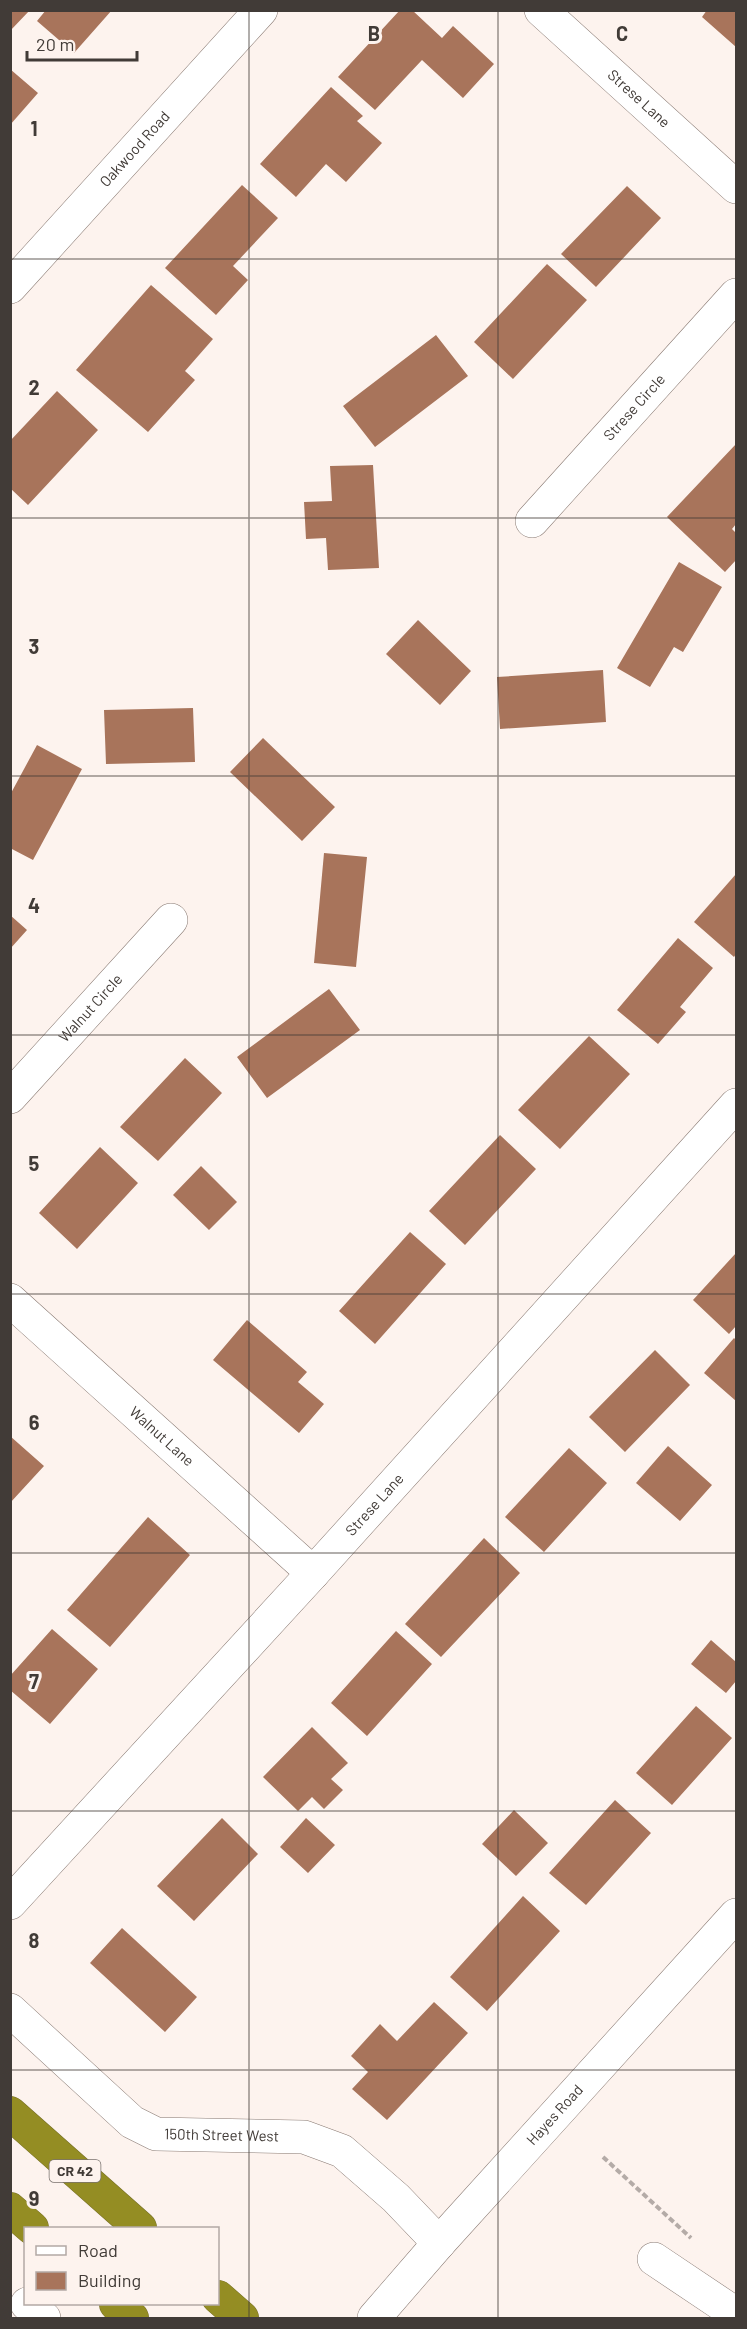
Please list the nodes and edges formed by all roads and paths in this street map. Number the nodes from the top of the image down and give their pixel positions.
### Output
1 (261, 10) edge
2 (541, 10) edge
3 (736, 187) edge
4 (10, 287) edge
5 (736, 295) edge
6 (532, 521) dead end
7 (171, 920) dead end
8 (10, 1097) edge
9 (736, 1105) edge
10 (10, 1300) edge
11 (313, 1573) junction
12 (10, 1903) edge
13 (736, 1915) edge
14 (10, 2010) edge
15 (10, 2113) edge
16 (603, 2157) dead end
17 (10, 2209) edge
18 (30, 2227) edge
19 (138, 2227) edge
20 (439, 2243) junction
21 (699, 2246) dead end
22 (654, 2259) dead end
23 (10, 2289) edge
24 (219, 2298) edge
25 (24, 2301) edge
26 (28, 2305) edge
27 (117, 2305) edge
28 (736, 2314) edge
29 (44, 2319) edge
30 (132, 2319) edge
31 (242, 2319) edge
32 (374, 2319) edge

1 - 4 street, Oakwood Road
2 - 3 street, Strese Lane
5 - 6 street, Strese Circle
7 - 8 street, Walnut Circle
9 - 11 street, Strese Lane
10 - 11 street, Walnut Lane
11 - 12 street, Strese Lane
13 - 20 street, Hayes Road
14 - 20 street, 150th Street West
15 - 19 highway, CR 42
16 - 21 path
17 - 18 highway
20 - 32 street, Hayes Road
22 - 28 street
23 - 25 street
24 - 31 highway
26 - 29 street
27 - 30 highway

